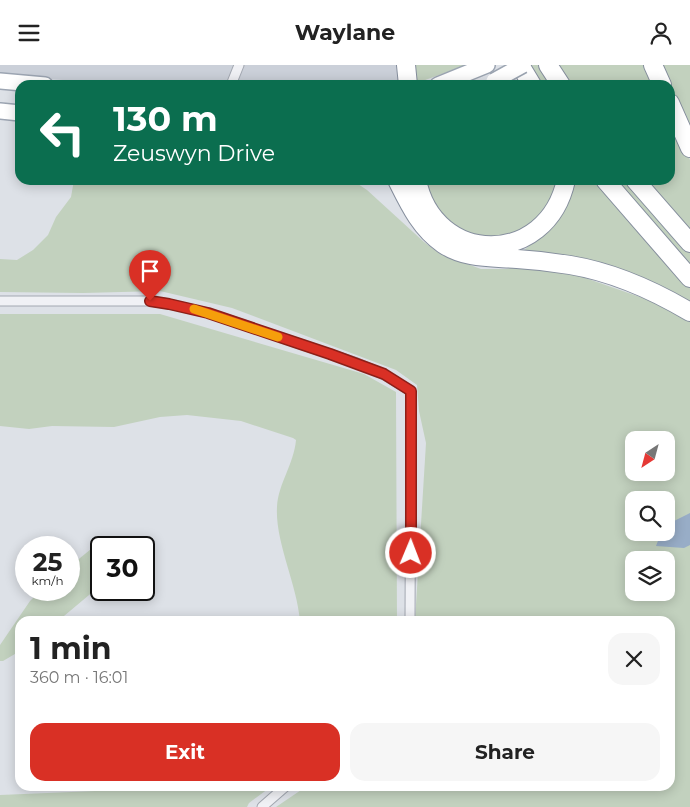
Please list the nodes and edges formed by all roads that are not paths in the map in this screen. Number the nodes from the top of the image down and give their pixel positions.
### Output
1 (239, 65) edge
2 (406, 65) edge
3 (521, 65) edge
4 (548, 65) edge
5 (653, 65) edge
6 (488, 76) edge
7 (233, 80) edge
8 (408, 80) edge
9 (466, 80) edge
10 (529, 80) edge
11 (558, 80) edge
12 (660, 80) edge
13 (0, 81) edge
14 (15, 82) edge
15 (0, 111) edge
16 (15, 112) edge
17 (675, 114) edge
18 (690, 148) edge
19 (400, 185) edge
20 (403, 185) edge
21 (418, 185) edge
22 (564, 185) edge
23 (609, 185) edge
24 (639, 185) edge
25 (408, 201) junction
26 (690, 243) edge
27 (690, 278) edge
28 (0, 301) edge
29 (690, 312) edge
30 (410, 616) edge
31 (280, 791) edge
32 (262, 807) edge

1 - 7 street
2 - 8 highway
3 - 6 main road, bridge
3 - 10 highway
4 - 11 highway
5 - 12 highway
6 - 9 main road
13 - 14 main road
15 - 16 main road
17 - 18 highway
19 - 25 highway
20 - 25 highway
21 - 22 highway
23 - 27 highway
24 - 26 highway
25 - 29 highway
28 - 30 street
31 - 32 street

